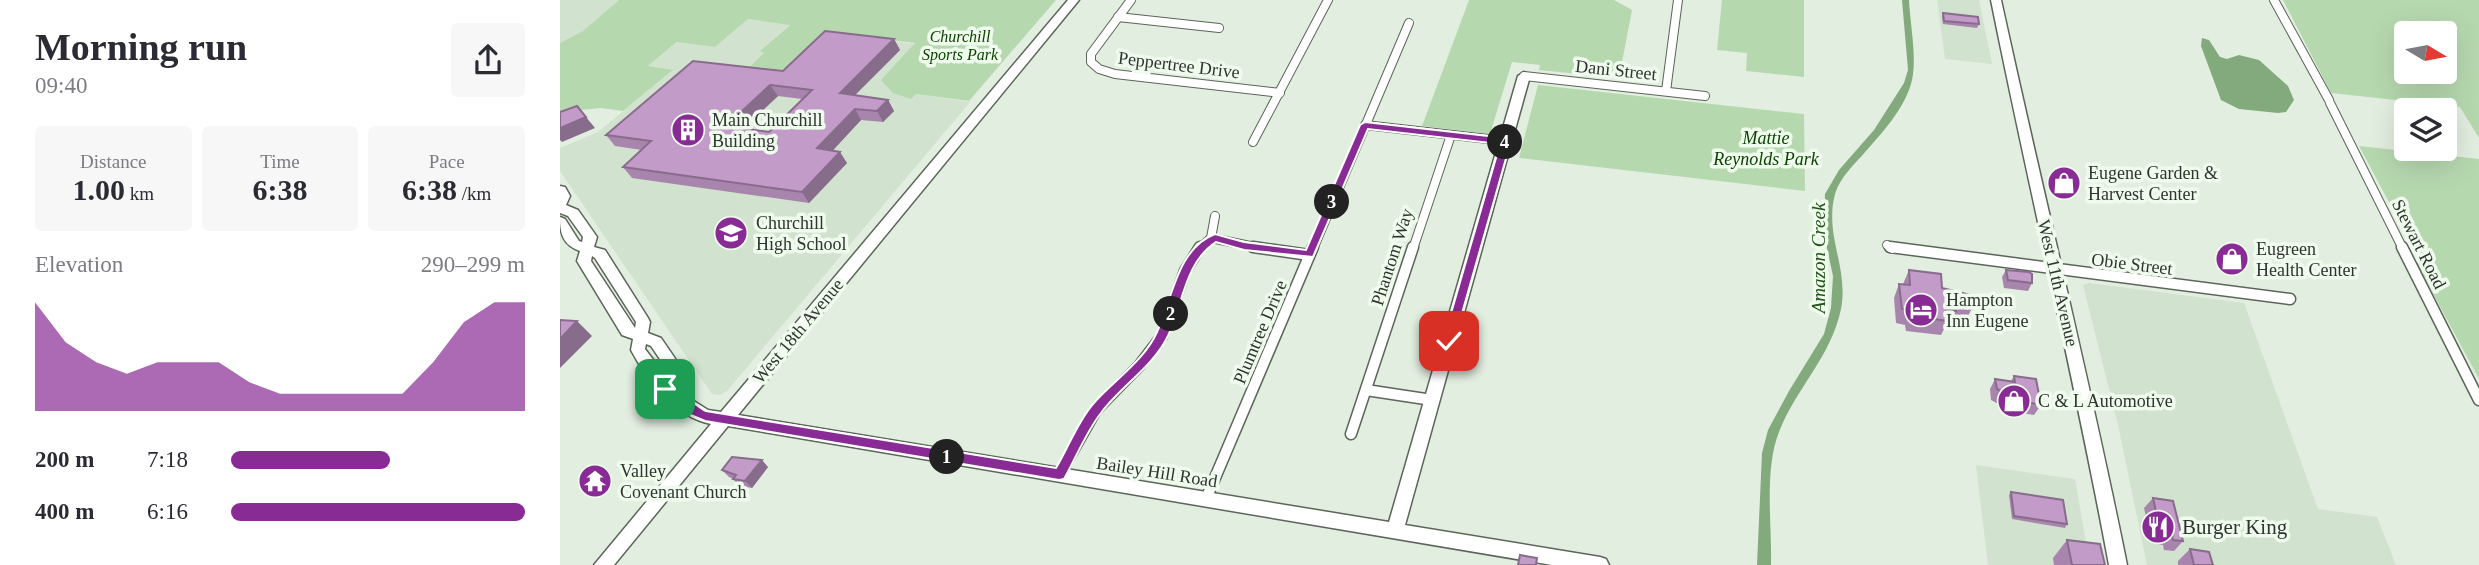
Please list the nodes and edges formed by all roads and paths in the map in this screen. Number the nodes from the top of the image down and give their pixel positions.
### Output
1 (1074, 0) edge
2 (1131, 0) edge
3 (1328, 0) edge
4 (1678, 0) edge
5 (1996, 0) edge
6 (2274, 0) edge
7 (1118, 17) junction
8 (1409, 23) dead end
9 (1219, 28) dead end
10 (1524, 76) joint
11 (1666, 92) junction
12 (1280, 93) junction
13 (1704, 96) dead end
14 (1365, 125) junction
15 (1451, 135) junction
16 (1506, 141) junction
17 (1253, 142) dead end
18 (560, 190) edge
19 (560, 207) edge
20 (1215, 216) dead end
21 (560, 222) edge
22 (1211, 238) junction
23 (1887, 245) dead end
24 (587, 251) junction
25 (1309, 255) junction
26 (2056, 270) junction
27 (2290, 299) dead end
28 (1366, 390) junction
29 (1432, 400) junction
30 (2479, 400) edge
31 (724, 419) junction
32 (1351, 434) dead end
33 (1059, 475) junction
34 (1206, 499) junction
35 (1395, 530) junction
36 (603, 565) edge
37 (1600, 565) edge
38 (2118, 565) edge

1 - 31 main road, West 18th Avenue
2 - 7 street, Peppertree Drive
3 - 12 street
4 - 11 street
5 - 26 main road, West 11th Avenue
6 - 30 street, Stewart Road
7 - 9 street
7 - 12 street, Peppertree Drive
8 - 14 street, Plumtree Drive
10 - 11 street, Dani Street
10 - 16 main road
11 - 13 street, Dani Street
12 - 17 street
14 - 15 street
14 - 25 street, Plumtree Drive
15 - 16 street
15 - 28 street, Phantom Way
16 - 29 main road
18 - 19 main road, Bailey Hill Road
19 - 24 main road, Bailey Hill Road
20 - 22 street
21 - 24 main road, Bailey Hill Road
22 - 25 street
22 - 33 street
23 - 26 street, Obie Street
24 - 31 main road, Bailey Hill Road
25 - 34 street, Plumtree Drive
26 - 27 street, Obie Street
26 - 38 main road, West 11th Avenue
28 - 29 street
28 - 32 street, Phantom Way
29 - 35 main road
31 - 33 main road, Bailey Hill Road
31 - 36 main road, West 18th Avenue
33 - 34 main road, Bailey Hill Road
34 - 35 main road, Bailey Hill Road
35 - 37 main road, Bailey Hill Road

